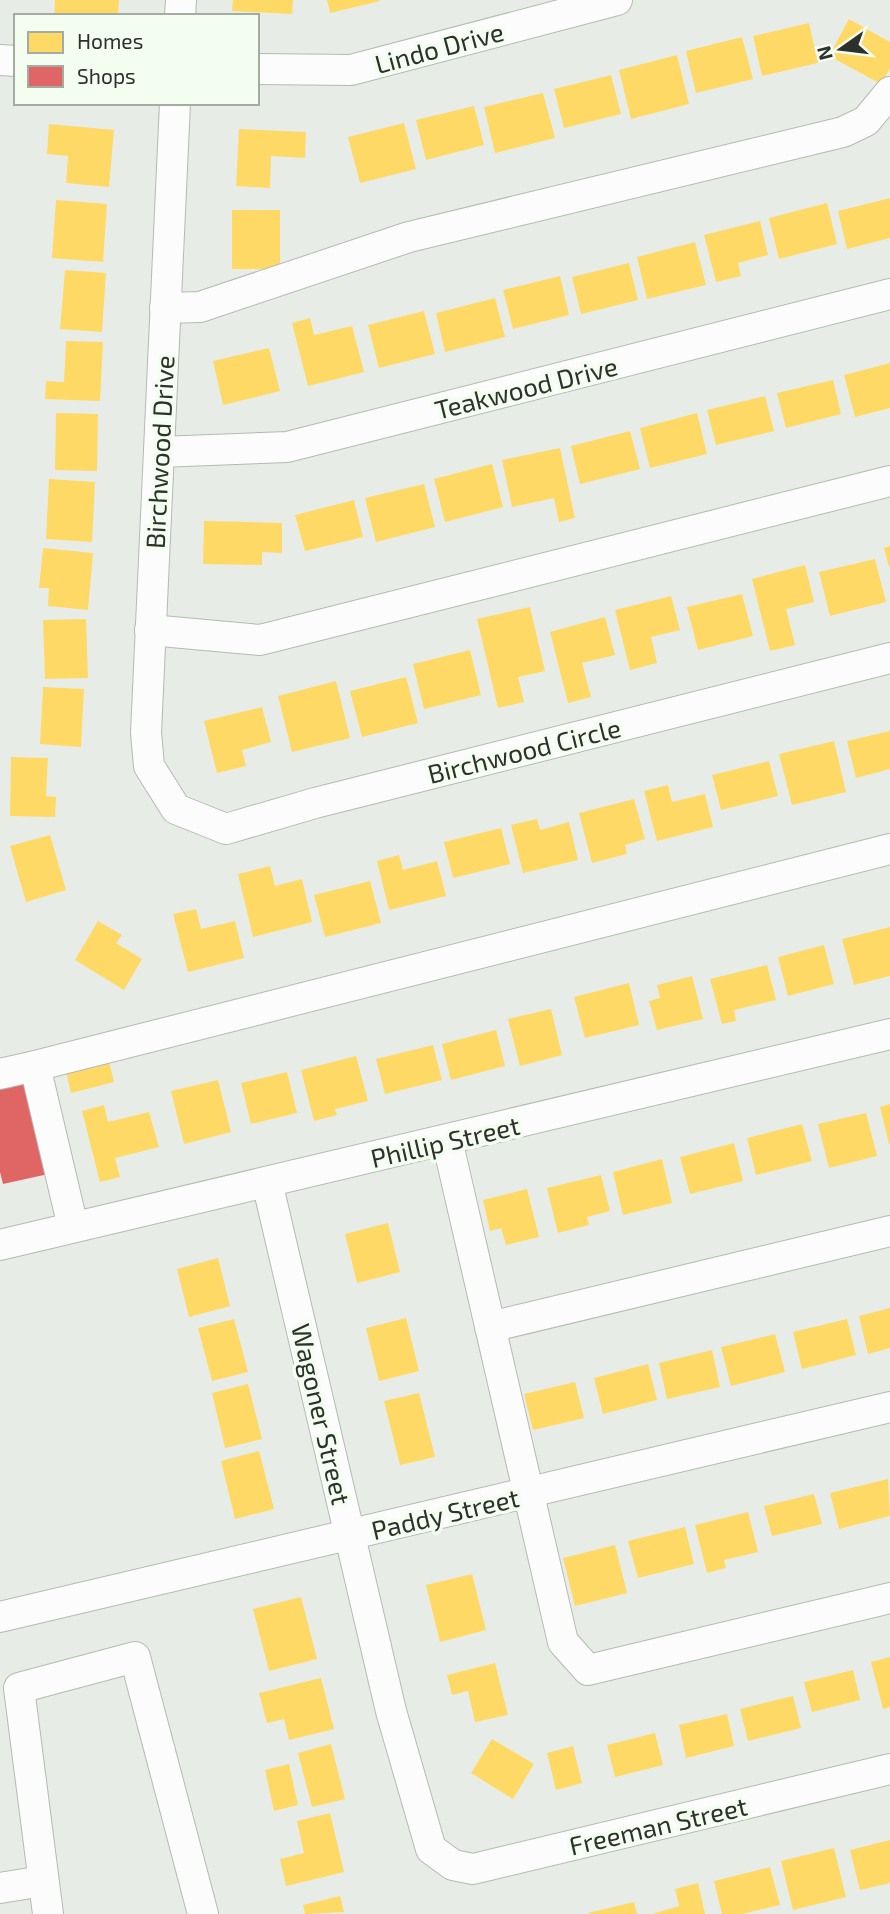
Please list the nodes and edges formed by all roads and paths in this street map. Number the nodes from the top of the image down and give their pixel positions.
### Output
1 (617, 0) edge
2 (259, 69) edge
3 (890, 92) edge
4 (175, 105) edge
5 (890, 294) edge
6 (166, 308) junction
7 (159, 452) junction
8 (890, 481) edge
9 (150, 630) junction
10 (890, 658) edge
11 (168, 796) joint
12 (890, 849) edge
13 (890, 1034) edge
14 (35, 1066) junction
15 (0, 1074) edge
16 (447, 1140) junction
17 (267, 1182) junction
18 (73, 1227) junction
19 (890, 1231) edge
20 (0, 1245) edge
21 (490, 1327) junction
22 (890, 1407) edge
23 (529, 1493) junction
24 (350, 1535) junction
25 (890, 1598) edge
26 (0, 1617) edge
27 (890, 1769) edge
28 (431, 1849) joint
29 (43, 1881) junction
30 (0, 1888) edge
31 (48, 1914) edge
32 (203, 1914) edge

1 - 2 street, Lindo Drive
3 - 6 street
4 - 6 street, Birchwood Drive
5 - 7 street, Teakwood Drive
6 - 7 street, Birchwood Drive
7 - 9 street, Birchwood Drive
8 - 9 street
9 - 11 street, Birchwood Drive
10 - 11 street, Birchwood Circle
12 - 14 street
13 - 16 street, Phillip Street
14 - 15 street
14 - 18 street
16 - 17 street, Phillip Street
16 - 21 street
17 - 18 street, Phillip Street
17 - 24 street, Wagoner Street
18 - 20 street, Phillip Street
19 - 21 street
21 - 23 street
22 - 23 street, Paddy Street
23 - 24 street, Paddy Street
23 - 25 street
24 - 26 street, Paddy Street
24 - 28 street, Wagoner Street
27 - 28 street, Freeman Street
29 - 30 street
29 - 31 street
29 - 32 street

